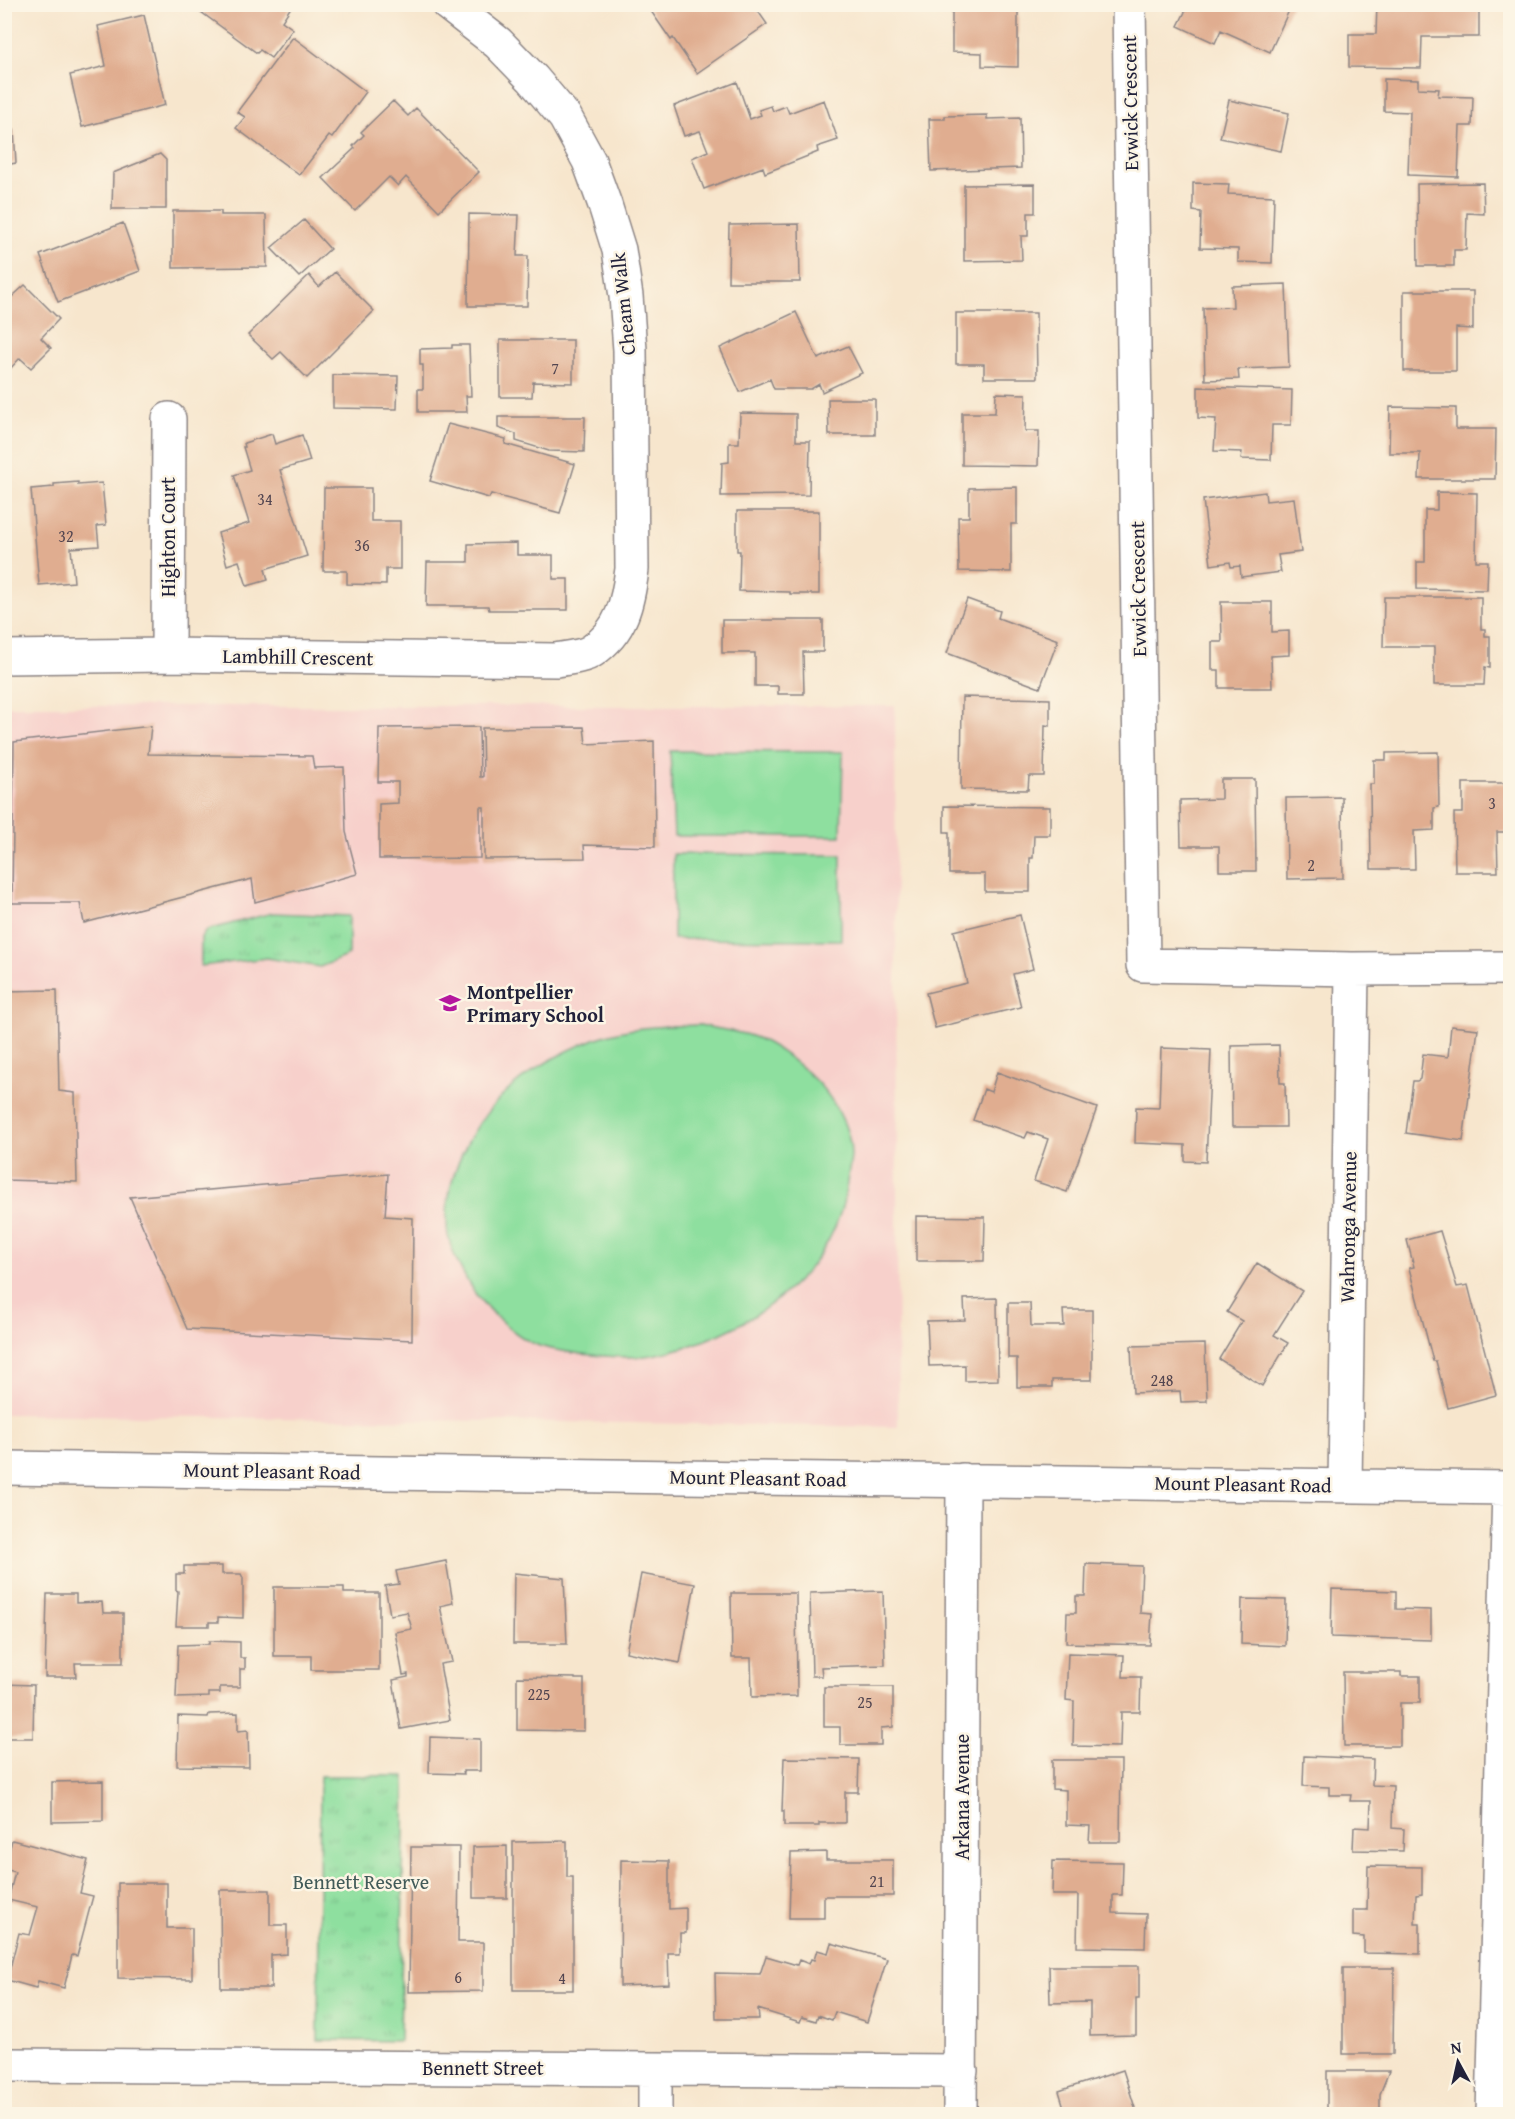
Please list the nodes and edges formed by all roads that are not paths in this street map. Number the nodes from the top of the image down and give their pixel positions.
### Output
1 (448, 4) edge
2 (1129, 4) edge
3 (170, 419) dead end
4 (591, 652) joint
5 (168, 655) junction
6 (4, 657) edge
7 (1510, 968) edge
8 (1352, 969) junction
9 (4, 1468) edge
10 (963, 1480) junction
11 (1345, 1486) junction
12 (1510, 1488) edge
13 (4, 2065) edge
14 (655, 2069) junction
15 (961, 2071) junction
16 (655, 2115) edge
17 (960, 2115) edge
18 (1493, 2115) edge

1 - 4 street, Cheam Walk
2 - 8 street, Evwick Crescent
3 - 5 street, Highton Court
4 - 5 street, Lambhill Crescent
5 - 6 street, Lambhill Crescent
7 - 8 street
8 - 11 street, Wahronga Avenue
9 - 10 street, Mount Pleasant Road
10 - 11 street, Mount Pleasant Road
10 - 15 street, Arkana Avenue
11 - 12 street, Mount Pleasant Road
12 - 18 street
13 - 14 street, Bennett Street
14 - 15 street, Bennett Street
14 - 16 street
15 - 17 street, Arkana Avenue

